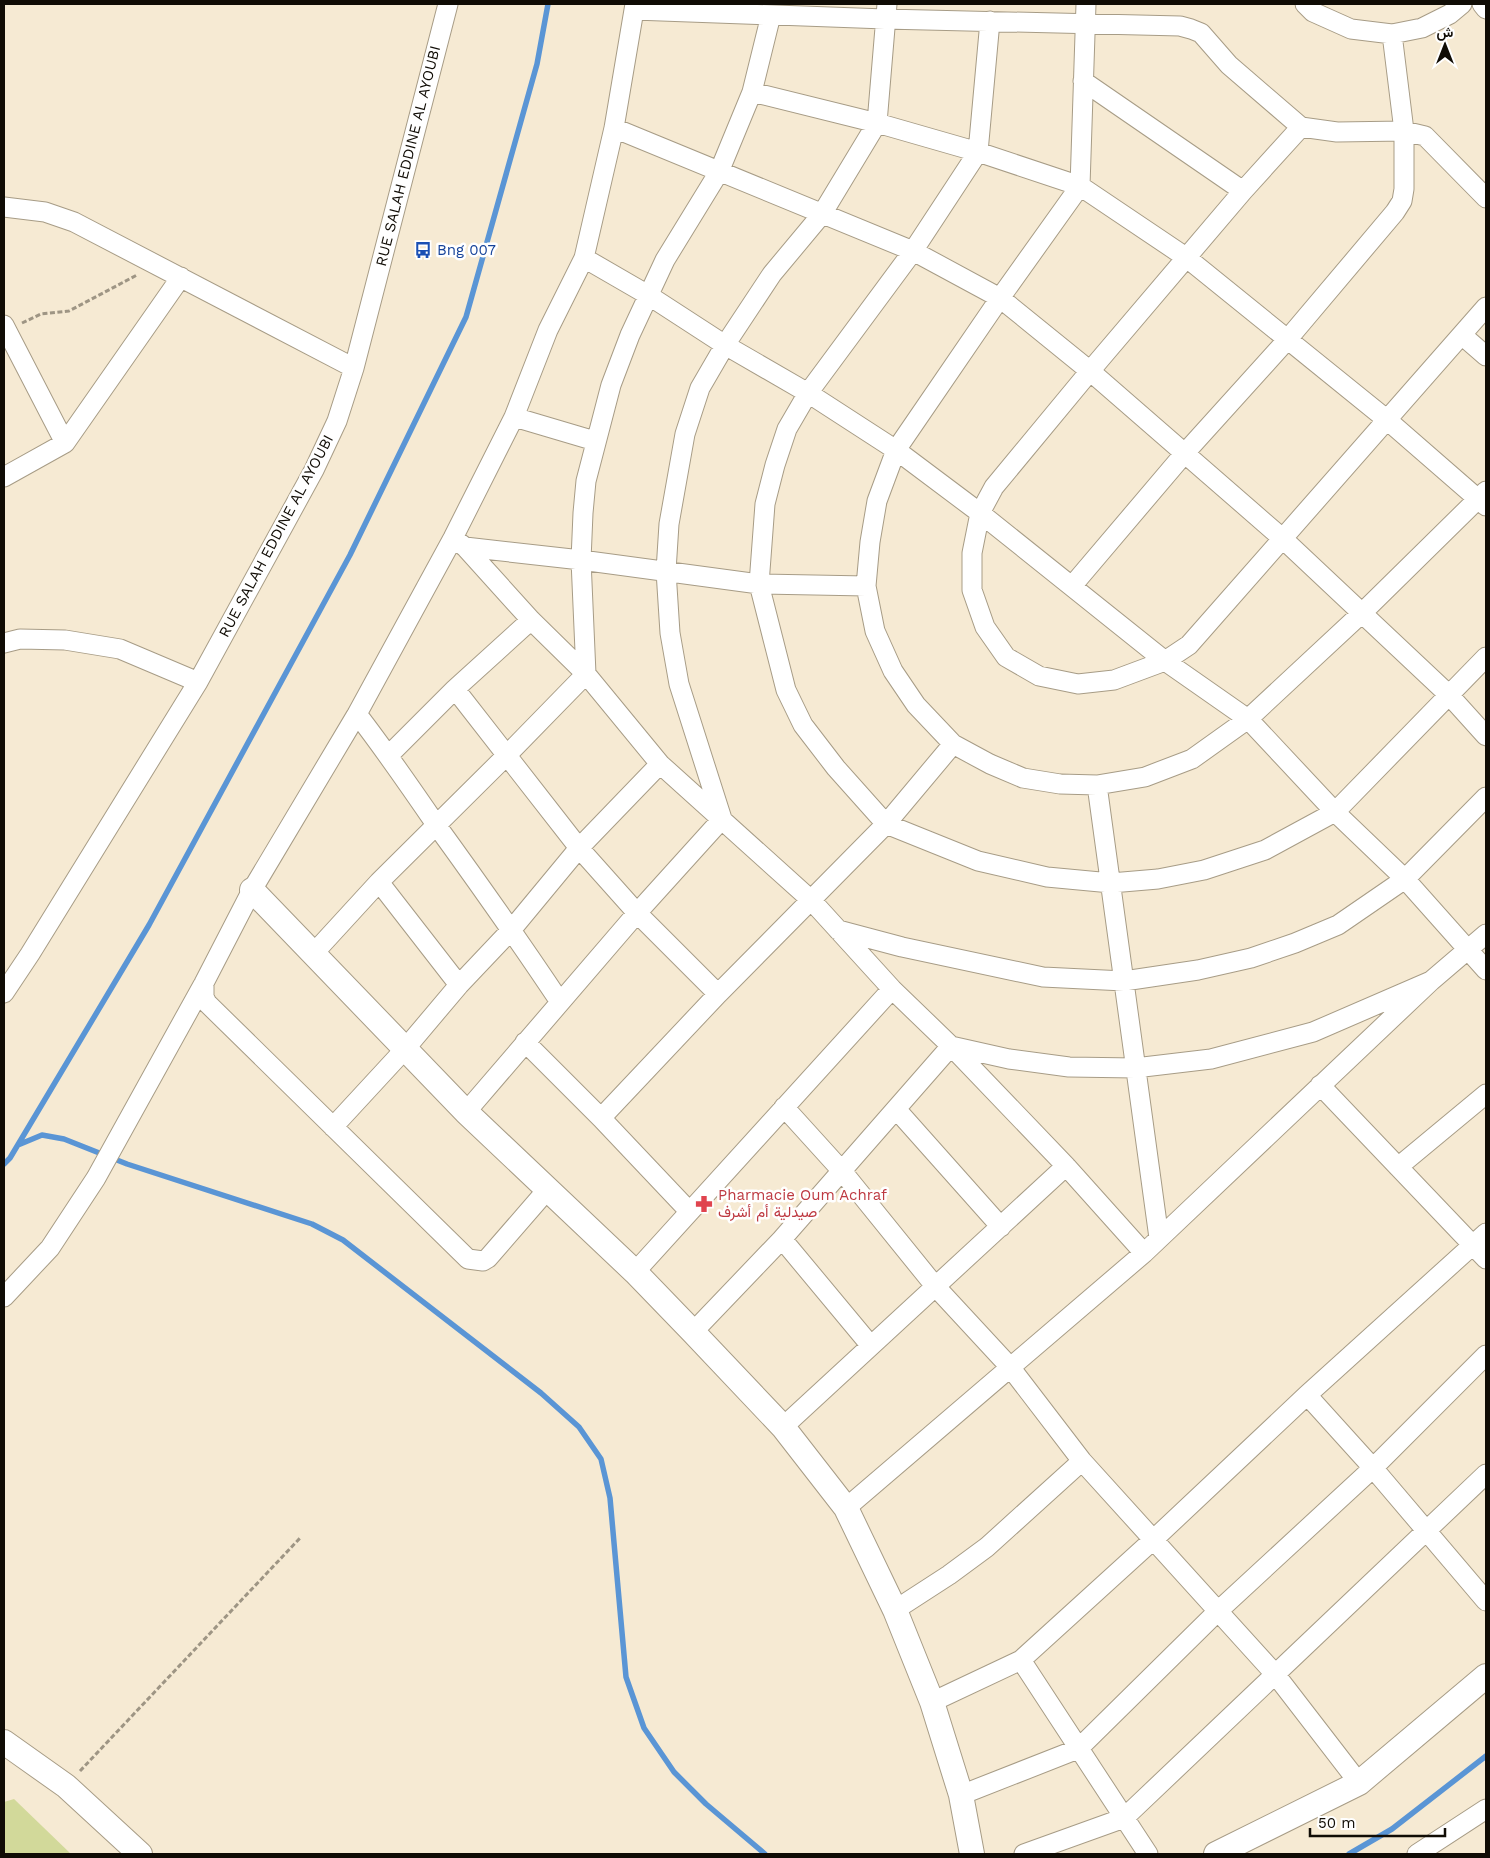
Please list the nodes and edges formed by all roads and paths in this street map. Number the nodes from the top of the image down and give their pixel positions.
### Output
1 (448, 4) edge
2 (1086, 4) edge
3 (1305, 4) edge
4 (1462, 4) edge
5 (1482, 4) edge
6 (634, 7) edge
7 (1486, 9) edge
8 (886, 12) edge
9 (771, 14) junction
10 (990, 21) junction
11 (1085, 23) junction
12 (1392, 34) junction
13 (1083, 81) junction
14 (752, 92) junction
15 (877, 123) junction
16 (1301, 127) junction
17 (614, 128) junction
18 (1404, 131) junction
19 (978, 152) junction
20 (719, 172) junction
21 (1080, 186) junction
22 (1243, 191) junction
23 (1486, 198) edge
24 (4, 207) edge
25 (822, 214) junction
26 (913, 251) junction
27 (584, 258) junction
28 (1187, 258) junction
29 (158, 264) junction
30 (181, 277) junction
31 (648, 295) junction
32 (1000, 298) junction
33 (1486, 307) edge
34 (5, 328) edge
35 (1463, 336) junction
36 (1287, 340) junction
37 (725, 345) junction
38 (1486, 356) edge
39 (354, 368) junction
40 (1090, 371) junction
41 (808, 393) junction
42 (514, 417) junction
43 (1386, 419) junction
44 (595, 441) junction
45 (65, 443) junction
46 (896, 450) junction
47 (1184, 454) junction
48 (4, 477) edge
49 (1484, 498) edge
50 (980, 513) junction
51 (1282, 538) junction
52 (459, 542) junction
53 (581, 560) junction
54 (666, 571) junction
55 (759, 584) junction
56 (866, 586) junction
57 (1072, 586) junction
58 (1363, 612) junction
59 (531, 620) junction
60 (4, 643) edge
61 (1486, 657) edge
62 (1165, 661) junction
63 (586, 674) junction
64 (198, 682) junction
65 (455, 689) junction
66 (1449, 695) junction
67 (357, 714) junction
68 (1248, 719) junction
69 (1486, 736) edge
70 (954, 744) junction
71 (389, 754) junction
72 (506, 756) junction
73 (660, 764) junction
74 (1097, 785) junction
75 (1486, 797) edge
76 (1334, 812) junction
77 (722, 819) junction
78 (436, 824) junction
79 (886, 824) junction
80 (579, 848) junction
81 (1405, 879) junction
82 (379, 882) junction
83 (1111, 883) junction
84 (252, 890) junction
85 (811, 900) junction
86 (637, 913) junction
87 (512, 929) junction
88 (838, 930) junction
89 (1486, 934) edge
90 (1469, 950) junction
91 (313, 954) junction
92 (1486, 970) edge
93 (1124, 980) junction
94 (1431, 980) junction
95 (204, 983) junction
96 (459, 985) junction
97 (892, 989) junction
98 (4, 993) edge
99 (718, 994) junction
100 (560, 1002) junction
101 (525, 1042) junction
102 (951, 1046) junction
103 (405, 1049) junction
104 (1135, 1068) junction
105 (1320, 1085) junction
106 (1486, 1094) edge
107 (784, 1107) junction
108 (896, 1109) junction
109 (466, 1112) junction
110 (601, 1118) junction
111 (333, 1127) junction
112 (1066, 1166) junction
113 (1398, 1167) junction
114 (842, 1171) junction
115 (547, 1190) junction
116 (689, 1211) junction
117 (1001, 1227) junction
118 (1160, 1238) junction
119 (782, 1239) junction
120 (1480, 1239) edge
121 (1144, 1253) junction
122 (1486, 1259) edge
123 (634, 1272) junction
124 (935, 1286) junction
125 (4, 1296) edge
126 (693, 1332) junction
127 (871, 1346) junction
128 (1486, 1355) edge
129 (1010, 1367) junction
130 (1307, 1394) junction
131 (783, 1427) junction
132 (1082, 1460) junction
133 (1373, 1468) junction
134 (1486, 1474) edge
135 (846, 1508) junction
136 (1426, 1531) junction
137 (301, 1537) dead end
138 (1153, 1540) junction
139 (1486, 1601) edge
140 (895, 1610) junction
141 (1217, 1612) junction
142 (1021, 1660) junction
143 (1275, 1674) junction
144 (1486, 1676) edge
145 (932, 1702) junction
146 (4, 1742) edge
147 (1078, 1748) junction
148 (1359, 1783) junction
149 (66, 1786) junction
150 (961, 1795) junction
151 (1486, 1808) edge
152 (1124, 1818) junction
153 (140, 1854) edge
154 (972, 1854) edge
155 (1024, 1854) edge
156 (1148, 1854) edge
157 (1216, 1854) edge
158 (1417, 1854) edge

1 - 39 street, RUE SALAH EDDINE AL AYOUBI
2 - 11 street
3 - 12 street
4 - 12 street
5 - 7 street
6 - 9 street
6 - 17 street
8 - 9 street
8 - 10 street
8 - 15 street
9 - 14 street
10 - 11 street
10 - 19 street
11 - 13 street
11 - 16 street
12 - 18 street
13 - 21 street
13 - 22 street
14 - 15 street
14 - 20 street
15 - 19 street
15 - 25 street
16 - 18 street
16 - 22 street
17 - 20 street
17 - 27 street
18 - 23 street
18 - 36 street
19 - 21 street
19 - 26 street
20 - 25 street
20 - 31 street
21 - 28 street
21 - 32 street
22 - 28 street
24 - 29 street
25 - 26 street
25 - 37 street
26 - 32 street
26 - 41 street
27 - 31 street
27 - 42 street
28 - 36 street
28 - 40 street
29 - 30 street
29 - 34 path
30 - 39 street
30 - 45 street
31 - 37 street
31 - 44 street
32 - 40 street
32 - 46 street
33 - 35 street
34 - 45 street
35 - 38 street
35 - 43 street
36 - 43 street
36 - 47 street
37 - 41 street
37 - 54 street
39 - 64 street, RUE SALAH EDDINE AL AYOUBI
40 - 47 street
40 - 50 street
41 - 46 street
41 - 55 street
42 - 44 street
42 - 52 street
43 - 49 street
43 - 51 street
44 - 53 street
45 - 48 street
46 - 50 street
46 - 56 street
47 - 51 street
47 - 57 street
49 - 58 street
50 - 57 street
50 - 62 street
51 - 58 street
51 - 62 street
52 - 53 street
52 - 59 street
52 - 67 street
53 - 54 street
53 - 63 street
54 - 55 street
54 - 77 street
55 - 56 street
55 - 79 street
56 - 70 street
57 - 62 street
58 - 66 street
58 - 68 street
59 - 63 street
59 - 65 street
60 - 64 street
61 - 66 street
62 - 68 street
63 - 72 street
63 - 73 street
64 - 98 street, RUE SALAH EDDINE AL AYOUBI
65 - 71 street
65 - 72 street
66 - 69 street
66 - 76 street
67 - 71 street
67 - 84 street
68 - 74 street
68 - 76 street
70 - 74 street
70 - 79 street
71 - 78 street
72 - 78 street
72 - 80 street
73 - 77 street
73 - 80 street
74 - 83 street
75 - 81 street
76 - 81 street
76 - 83 street
77 - 85 street
77 - 86 street
78 - 82 street
78 - 87 street
79 - 83 street
79 - 85 street
80 - 86 street
80 - 87 street
81 - 90 street
81 - 93 street
82 - 91 street
82 - 96 street
83 - 93 street
84 - 91 street
84 - 95 street
85 - 88 street
85 - 99 street
86 - 99 street
86 - 100 street
87 - 96 street
87 - 100 street
88 - 93 street
88 - 97 street
89 - 90 street
90 - 92 street
90 - 94 street
91 - 103 street
93 - 104 street
94 - 104 street
94 - 105 street
95 - 111 street
95 - 125 street
96 - 103 street
97 - 102 street
97 - 107 street
99 - 110 street
100 - 101 street
101 - 109 street
101 - 110 street
102 - 104 street
102 - 108 street
102 - 112 street
103 - 109 street
103 - 111 street
104 - 118 street
105 - 113 street
105 - 118 street
106 - 113 street
107 - 114 street
107 - 116 street
108 - 114 street
108 - 117 street
109 - 115 street
110 - 116 street
111 - 115 street
112 - 117 street
112 - 121 street
113 - 120 street
114 - 119 street
114 - 124 street
115 - 123 street
116 - 123 street
117 - 124 street
118 - 121 street
119 - 126 street
119 - 127 street
120 - 122 street
120 - 130 street
121 - 129 street
123 - 126 street
124 - 127 street
124 - 129 street
126 - 131 street
127 - 131 street
128 - 133 street
129 - 132 street
129 - 135 street
130 - 133 street
130 - 138 street
131 - 135 street
132 - 138 street
132 - 140 street
133 - 136 street
133 - 141 street
134 - 136 street
135 - 140 street
136 - 139 street
136 - 143 street
137 - 149 path
138 - 141 street
138 - 142 street
140 - 145 street
141 - 143 street
141 - 147 street
142 - 145 street
142 - 147 street
143 - 148 street
143 - 152 street
144 - 148 street
145 - 150 street
146 - 149 street
147 - 150 street
147 - 152 street
148 - 157 street
149 - 153 street
150 - 154 street
151 - 158 street
152 - 155 street
152 - 156 street

